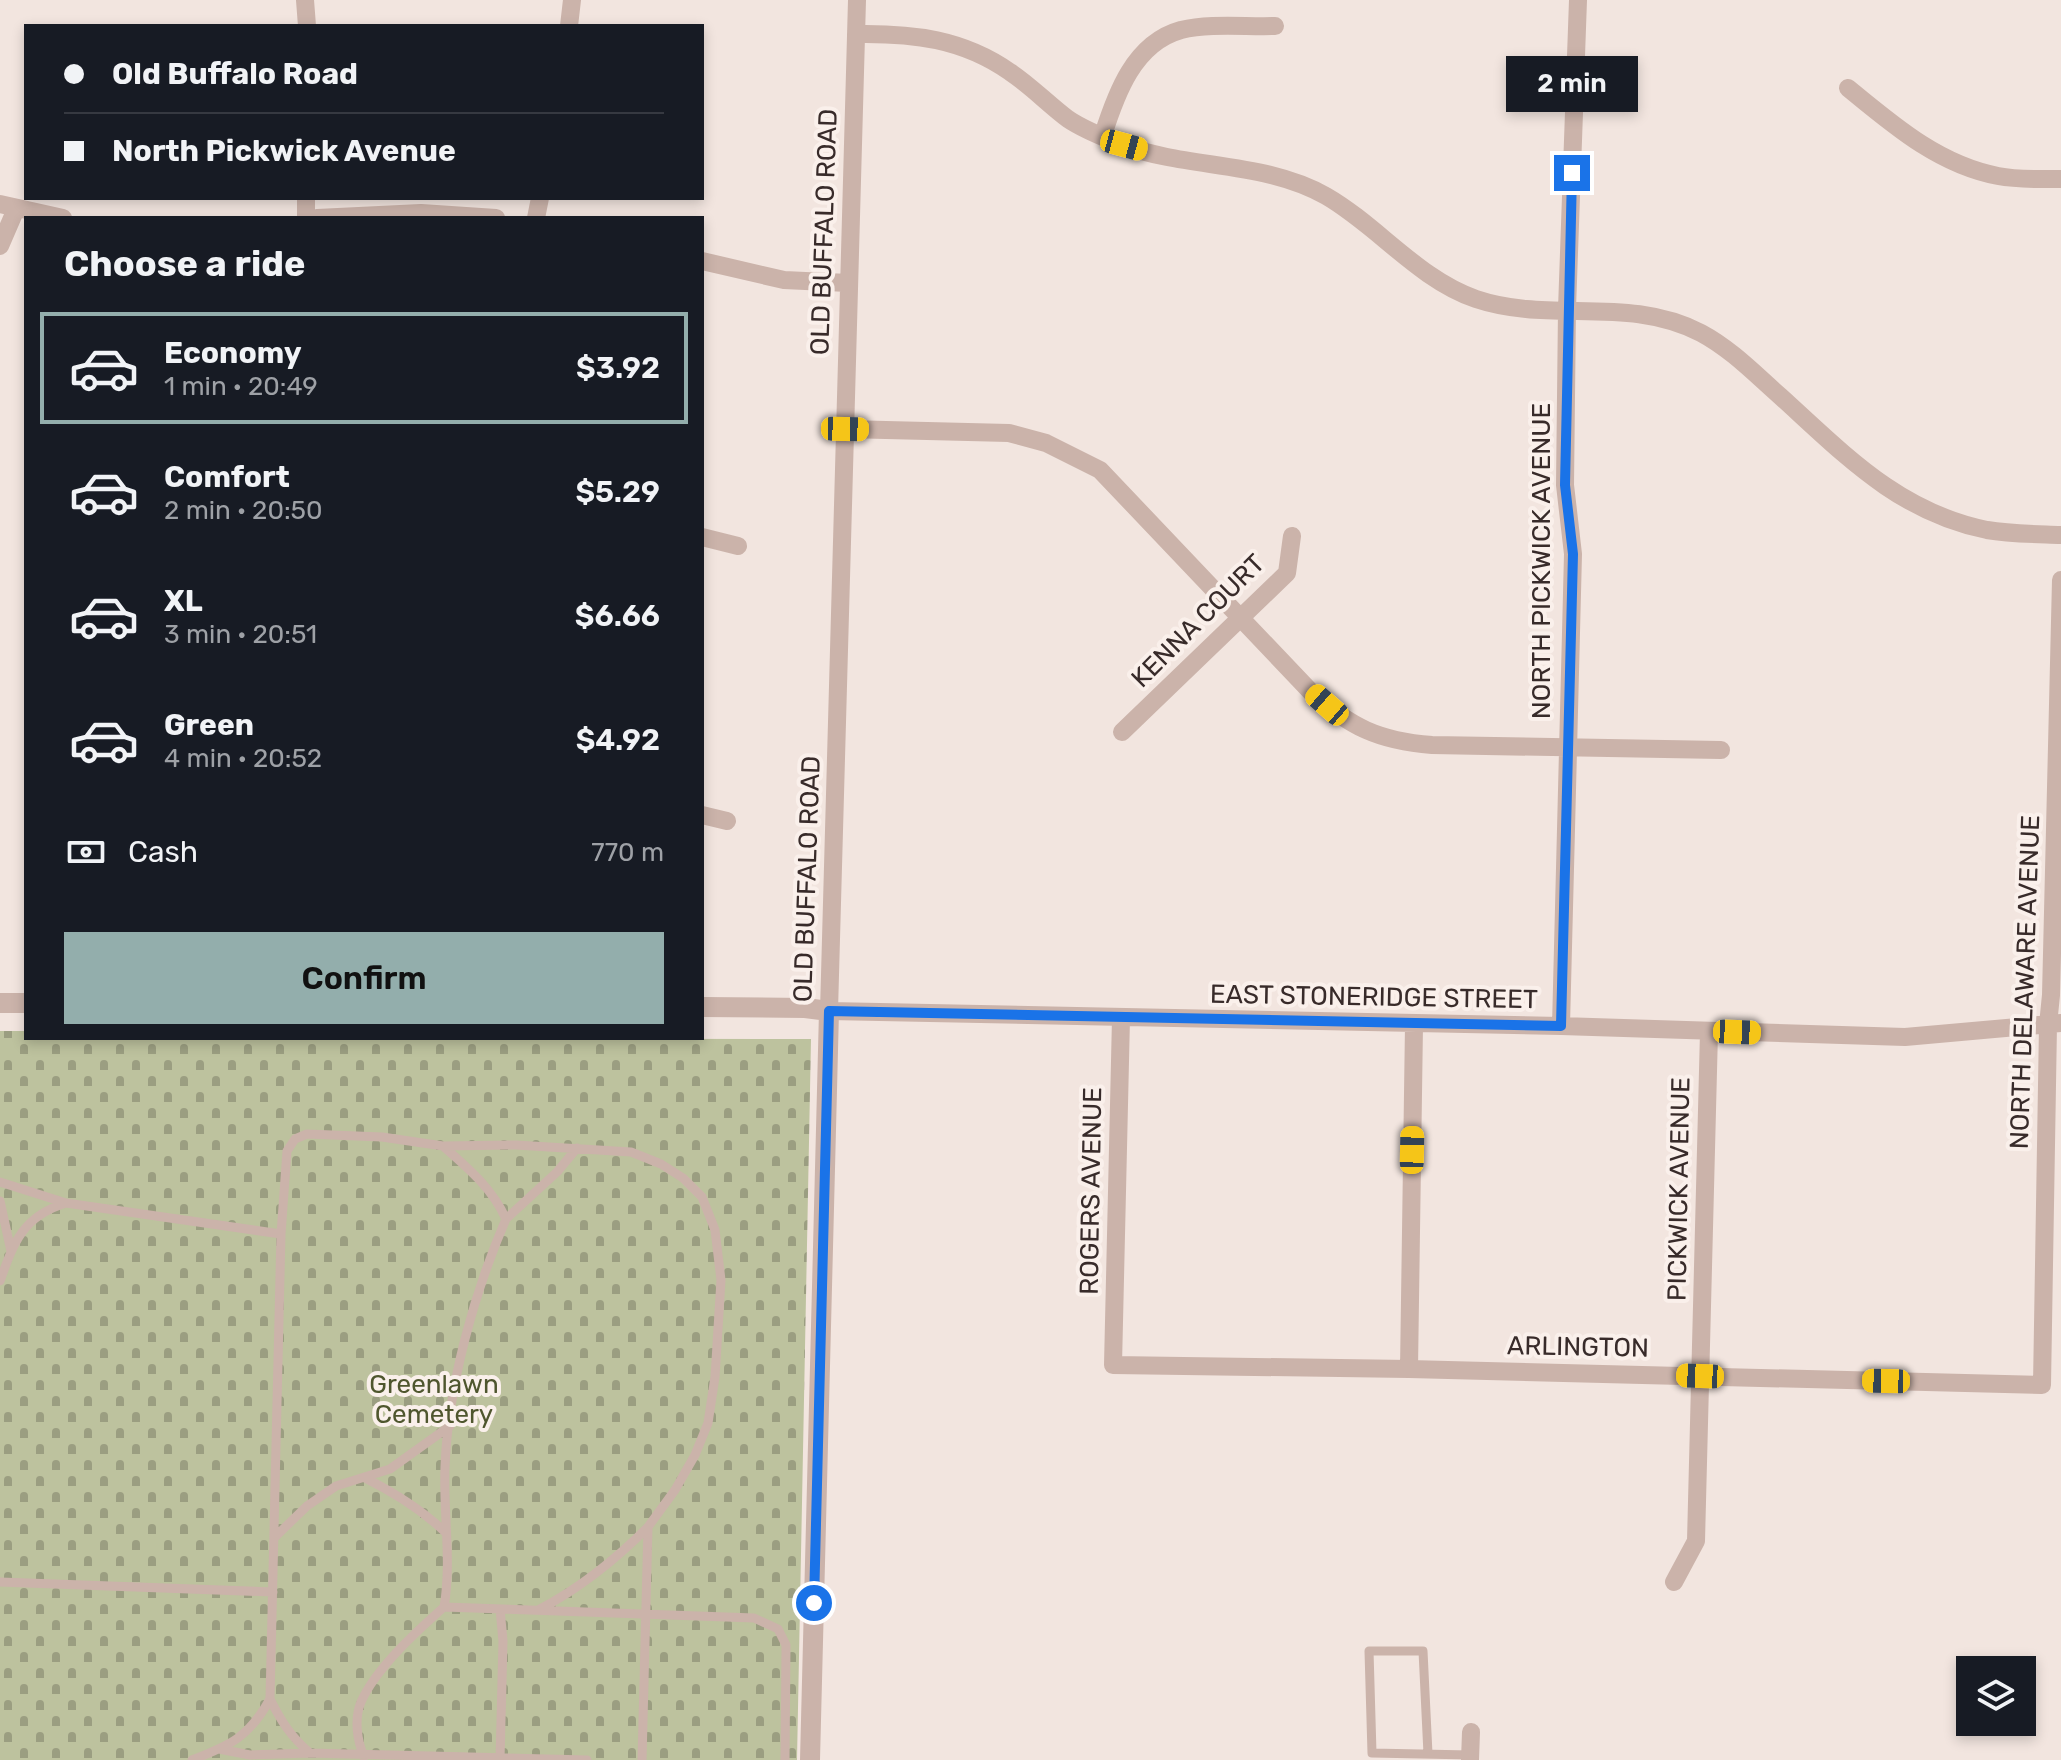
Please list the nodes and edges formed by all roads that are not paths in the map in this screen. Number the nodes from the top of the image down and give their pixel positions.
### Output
1 (305, 0) edge
2 (572, 0) edge
3 (857, 0) edge
4 (1578, 0) edge
5 (307, 24) edge
6 (569, 24) edge
7 (1275, 26) dead end
8 (856, 34) junction
9 (1848, 88) dead end
10 (1103, 135) junction
11 (2061, 179) edge
12 (8, 206) edge
13 (54, 216) edge
14 (359, 216) edge
15 (466, 216) edge
16 (0, 246) edge
17 (704, 261) edge
18 (848, 283) junction
19 (1567, 309) junction
20 (845, 429) junction
21 (2061, 535) edge
22 (1292, 536) dead end
23 (704, 538) edge
24 (738, 546) dead end
25 (2061, 580) edge
26 (1242, 618) junction
27 (1122, 732) dead end
28 (1568, 748) junction
29 (1721, 750) dead end
30 (704, 815) edge
31 (727, 821) dead end
32 (0, 1003) edge
33 (24, 1003) edge
34 (704, 1007) edge
35 (829, 1011) junction
36 (1121, 1018) junction
37 (2055, 1024) edge
38 (1414, 1025) junction
39 (1561, 1026) junction
40 (1709, 1032) junction
41 (443, 1146) junction
42 (577, 1148) junction
43 (0, 1182) edge
44 (0, 1201) edge
45 (66, 1203) junction
46 (506, 1219) junction
47 (281, 1234) junction
48 (11, 1251) junction
49 (0, 1281) edge
50 (1113, 1365) joint
51 (1409, 1369) junction
52 (1700, 1376) junction
53 (2042, 1385) joint
54 (450, 1426) junction
55 (365, 1478) junction
56 (648, 1527) junction
57 (445, 1532) junction
58 (275, 1537) junction
59 (0, 1582) edge
60 (1674, 1582) dead end
61 (273, 1592) junction
62 (444, 1607) junction
63 (500, 1609) junction
64 (537, 1610) junction
65 (646, 1614) junction
66 (270, 1699) junction
67 (1471, 1732) dead end
68 (219, 1749) junction
69 (310, 1753) junction
70 (1428, 1754) junction
71 (364, 1757) edge
72 (1470, 1758) edge
73 (500, 1759) edge
74 (192, 1760) edge
75 (587, 1760) edge
76 (642, 1760) edge
77 (785, 1760) edge
78 (810, 1760) edge

1 - 5 street
2 - 6 street
3 - 8 street, OLD BUFFALO ROAD
4 - 19 street, NORTH PICKWICK AVENUE
7 - 10 street
8 - 10 street
8 - 18 street, OLD BUFFALO ROAD
9 - 11 street
10 - 19 street
12 - 13 street
12 - 16 street
14 - 15 street
17 - 18 street
18 - 20 street, OLD BUFFALO ROAD
19 - 21 street
19 - 28 street, NORTH PICKWICK AVENUE
20 - 26 street
20 - 35 street, OLD BUFFALO ROAD
22 - 26 street, KENNA COURT
23 - 24 street
25 - 37 street, NORTH DELAWARE AVENUE
26 - 27 street, KENNA COURT
26 - 28 street
28 - 29 street
28 - 39 street, NORTH PICKWICK AVENUE
30 - 31 street
32 - 33 street
34 - 35 street
35 - 36 street, EAST STONERIDGE STREET
35 - 78 street, OLD BUFFALO ROAD
36 - 38 street, EAST STONERIDGE STREET
36 - 50 street, ROGERS AVENUE
37 - 40 street, EAST STONERIDGE STREET
37 - 53 street, NORTH DELAWARE AVENUE
38 - 39 street, EAST STONERIDGE STREET
38 - 51 street
39 - 40 street, EAST STONERIDGE STREET
40 - 52 street, PICKWICK AVENUE
41 - 42 lane
41 - 46 lane
41 - 47 lane
42 - 46 lane
42 - 56 lane
43 - 45 lane
44 - 48 lane
45 - 47 lane
45 - 48 lane
46 - 54 lane
47 - 58 lane
48 - 49 lane
50 - 51 street, ARLINGTON
51 - 52 street, ARLINGTON
52 - 53 street, ARLINGTON
52 - 60 street, PICKWICK AVENUE
54 - 55 lane
54 - 57 lane
55 - 57 lane
55 - 58 lane
56 - 64 lane
56 - 65 lane
57 - 62 lane
58 - 61 lane
59 - 61 lane
61 - 66 lane
62 - 63 lane
62 - 71 lane
63 - 64 lane
63 - 73 lane
64 - 65 lane
65 - 76 lane
65 - 77 lane
66 - 68 lane
66 - 69 lane
67 - 72 street
68 - 69 lane
68 - 74 lane
69 - 71 lane
70 - 70 lane
70 - 72 lane
71 - 73 lane
73 - 75 lane

